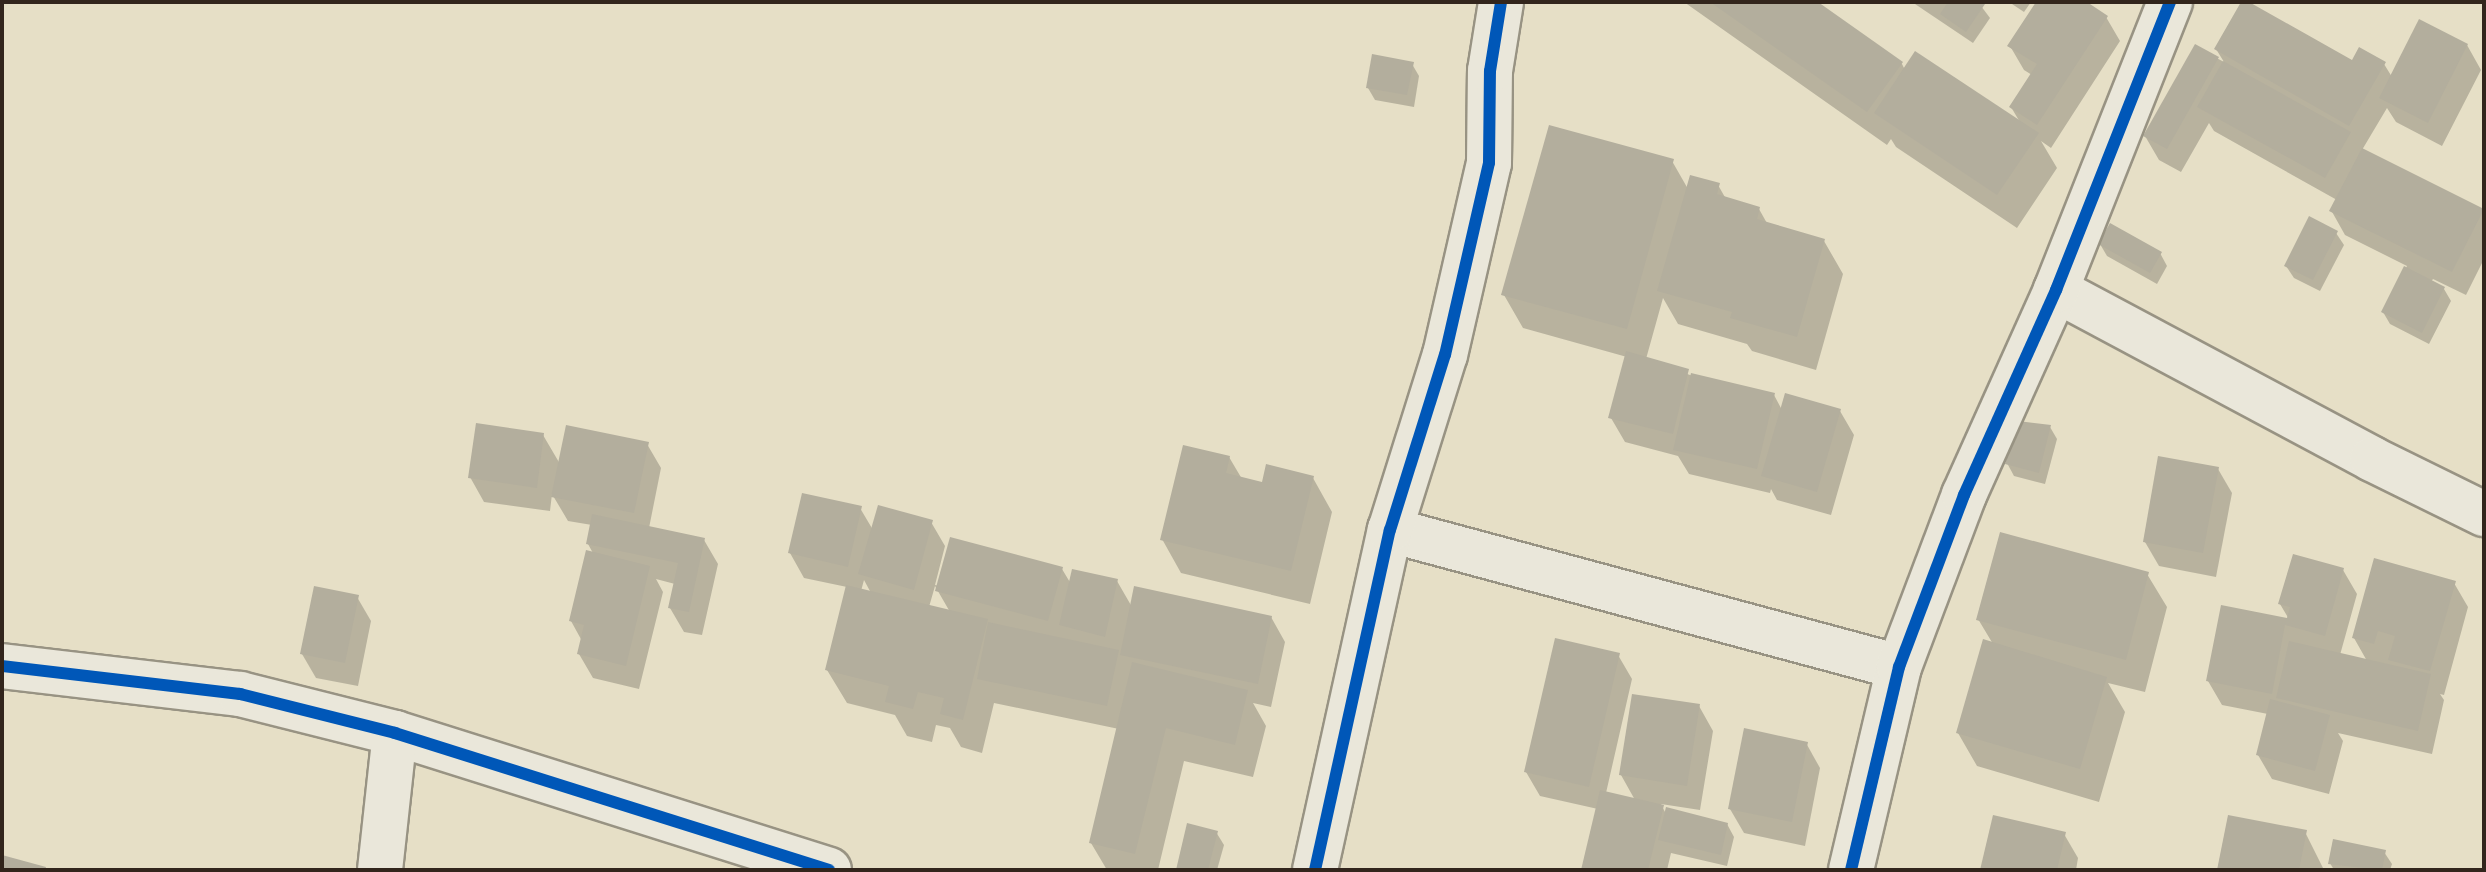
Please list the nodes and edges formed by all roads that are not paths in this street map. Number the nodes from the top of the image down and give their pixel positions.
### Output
1 (1501, 2) edge
2 (2170, 2) edge
3 (2056, 290) junction
4 (2484, 514) edge
5 (1390, 530) junction
6 (2, 666) edge
7 (1899, 667) junction
8 (395, 733) junction
9 (380, 870) edge
10 (829, 870) edge
11 (1315, 870) edge
12 (1851, 870) edge

1 - 5 street
2 - 3 street
3 - 4 street
3 - 7 street
5 - 7 street
5 - 11 street
6 - 8 street
7 - 12 street
8 - 9 street
8 - 10 street

